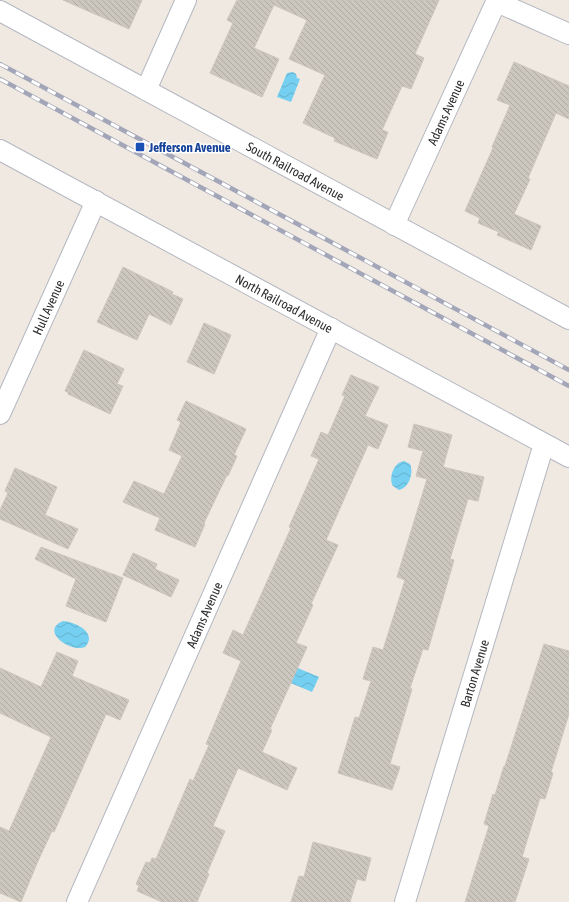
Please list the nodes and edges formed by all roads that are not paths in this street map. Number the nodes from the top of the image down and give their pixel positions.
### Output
1 (186, 0) edge
2 (497, 1) edge
3 (0, 12) edge
4 (569, 34) edge
5 (146, 90) junction
6 (0, 150) edge
7 (96, 201) junction
8 (394, 225) junction
9 (569, 319) edge
10 (330, 328) junction
11 (0, 414) edge
12 (544, 444) junction
13 (569, 457) edge
14 (77, 902) edge
15 (405, 902) edge

1 - 5 street
2 - 4 street
2 - 8 street, Adams Avenue
3 - 5 street, South Railroad Avenue
5 - 8 street, South Railroad Avenue
6 - 7 street, North Railroad Avenue
7 - 10 street, North Railroad Avenue
7 - 11 street, Hull Avenue
8 - 9 street, South Railroad Avenue
10 - 12 street, North Railroad Avenue
10 - 14 street, Adams Avenue
12 - 13 street, North Railroad Avenue
12 - 15 street, Barton Avenue

